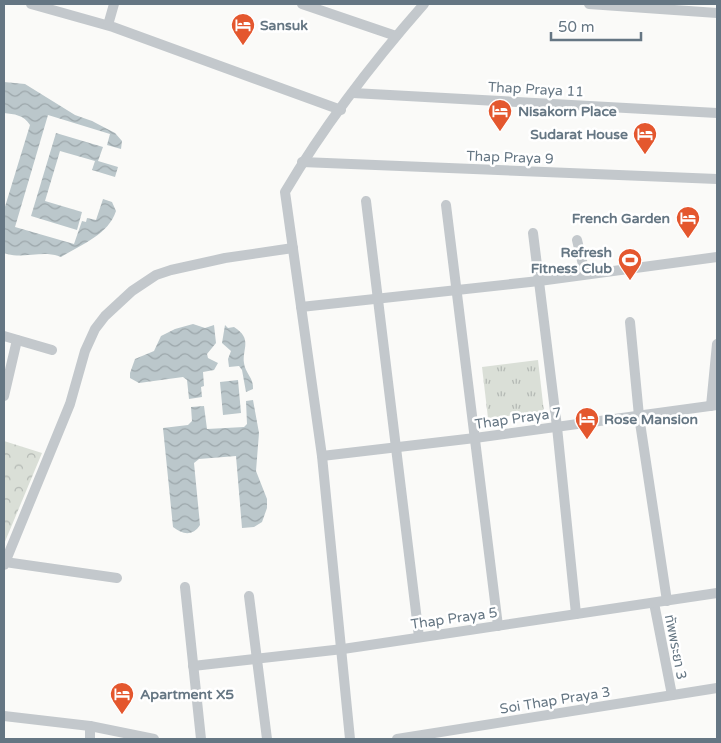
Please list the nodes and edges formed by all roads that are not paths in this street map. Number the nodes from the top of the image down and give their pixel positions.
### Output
1 (31, 4) edge
2 (114, 4) edge
3 (302, 4) edge
4 (424, 4) edge
5 (589, 4) edge
6 (717, 12) edge
7 (108, 25) junction
8 (396, 36) junction
9 (353, 93) junction
10 (341, 110) junction
11 (717, 113) edge
12 (302, 162) junction
13 (717, 179) edge
14 (366, 201) dead end
15 (446, 205) dead end
16 (533, 233) dead end
17 (577, 240) dead end
18 (293, 248) junction
19 (717, 257) edge
20 (585, 273) junction
21 (539, 281) junction
22 (457, 290) junction
23 (377, 298) junction
24 (301, 307) junction
25 (630, 322) dead end
26 (4, 336) edge
27 (17, 340) junction
28 (717, 344) edge
29 (52, 350) dead end
30 (4, 396) edge
31 (714, 405) edge
32 (639, 416) junction
33 (557, 427) junction
34 (474, 438) junction
35 (396, 446) junction
36 (322, 456) junction
37 (5, 563) edge
38 (117, 578) dead end
39 (185, 587) dead end
40 (717, 593) edge
41 (249, 596) dead end
42 (667, 601) junction
43 (654, 603) junction
44 (576, 614) junction
45 (498, 626) junction
46 (419, 637) junction
47 (343, 648) junction
48 (258, 659) junction
49 (193, 666) junction
50 (717, 688) edge
51 (672, 695) junction
52 (4, 716) edge
53 (90, 726) junction
54 (90, 739) edge
55 (154, 739) edge
56 (201, 739) edge
57 (267, 739) edge
58 (350, 739) edge
59 (397, 739) edge

1 - 7 street
2 - 7 street
3 - 8 street
4 - 8 street
5 - 6 street
7 - 10 street
8 - 9 street
9 - 10 street
9 - 11 street, Thap Praya 11
10 - 12 street
12 - 13 street, Thap Praya 9
12 - 18 street
14 - 23 street
15 - 22 street
16 - 21 street
17 - 20 street
18 - 24 street
18 - 37 street
19 - 20 street
20 - 21 street
21 - 22 street
21 - 33 street
22 - 23 street
22 - 34 street
23 - 24 street
23 - 35 street
24 - 36 street
25 - 32 street
26 - 27 street
27 - 29 street
27 - 30 street
28 - 31 street
31 - 32 street, Thap Praya 7
32 - 33 street, Thap Praya 7
32 - 42 street
33 - 34 street, Thap Praya 7
33 - 44 street
34 - 35 street, Thap Praya 7
34 - 45 street
35 - 36 street, Thap Praya 7
35 - 46 street
36 - 47 street
37 - 38 street
39 - 49 street
40 - 42 street, Thap Praya 5
41 - 48 street
42 - 43 street, Thap Praya 5
43 - 44 street, Thap Praya 5
43 - 51 street, ทัพพระยา 3
44 - 45 street, Thap Praya 5
45 - 46 street, Thap Praya 5
46 - 47 street, Thap Praya 5
47 - 48 street, Thap Praya 5
47 - 58 street
48 - 49 street, Thap Praya 5
48 - 57 street
49 - 56 street
50 - 51 street, Soi Thap Praya 3
51 - 59 street, Soi Thap Praya 3
52 - 53 street
53 - 54 street
53 - 55 street

